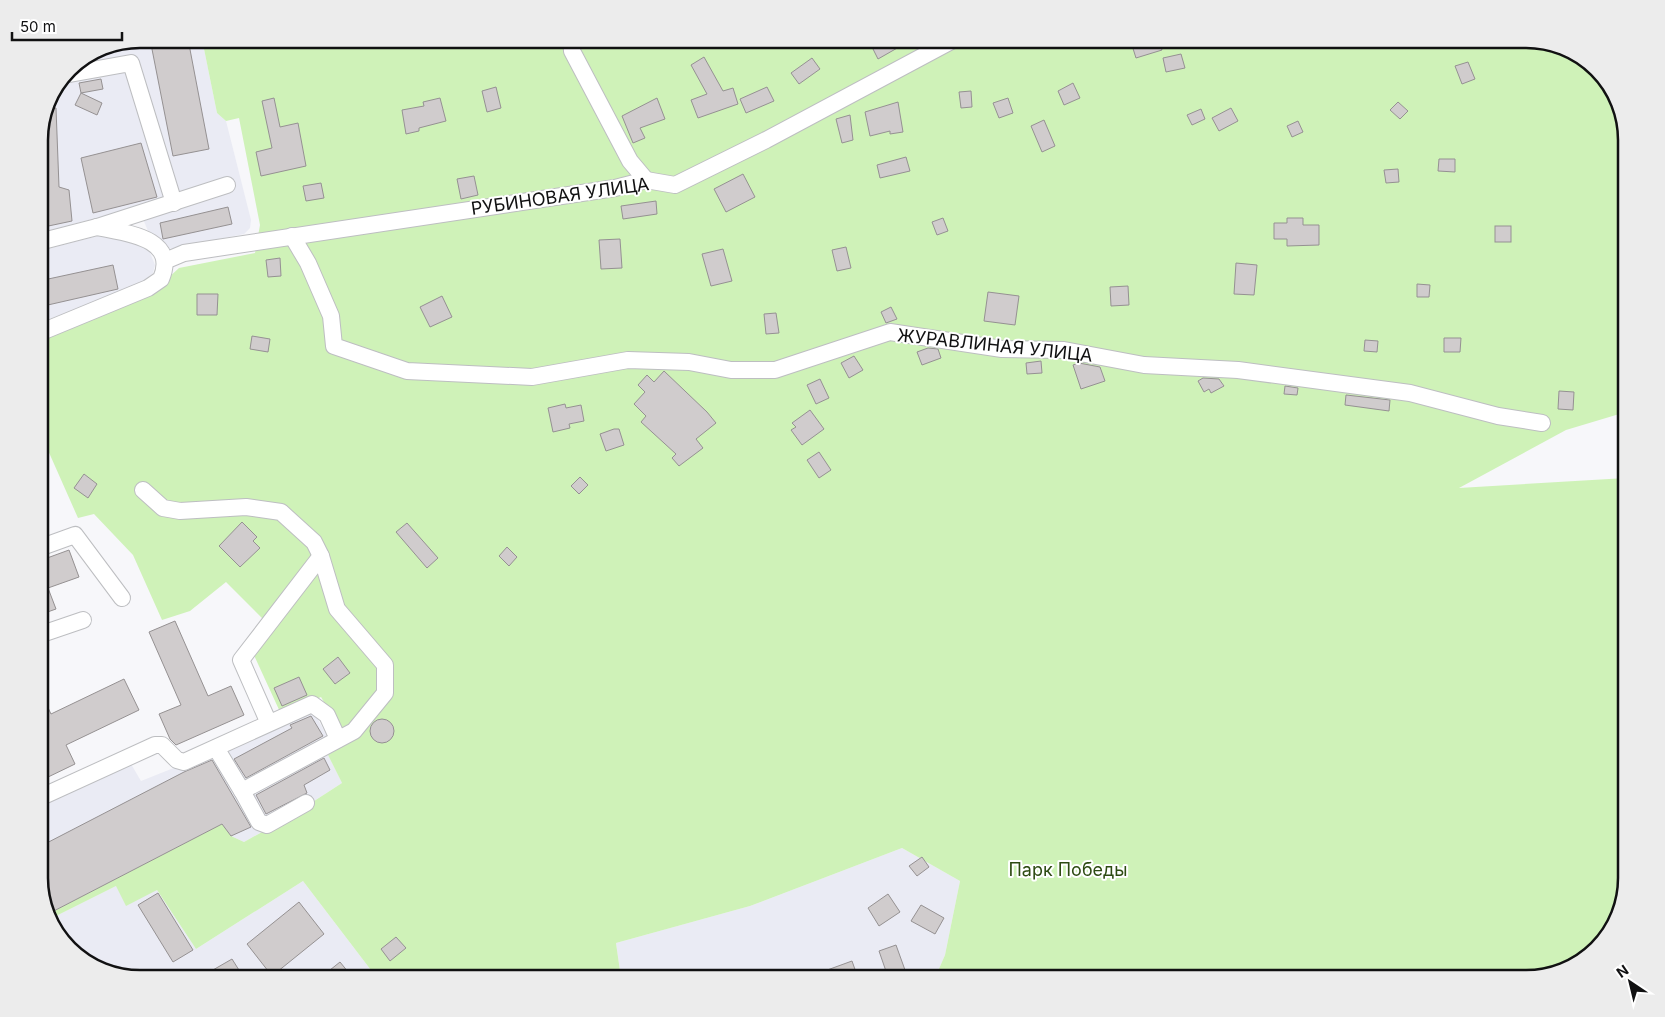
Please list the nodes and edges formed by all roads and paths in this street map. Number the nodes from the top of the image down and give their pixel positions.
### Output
1 (572, 48) edge
2 (938, 48) edge
3 (77, 73) edge
4 (646, 180) junction
5 (228, 185) dead end
6 (174, 203) junction
7 (97, 227) junction
8 (292, 236) junction
9 (48, 240) edge
10 (164, 261) junction
11 (48, 329) edge
12 (1542, 423) dead end
13 (143, 490) dead end
14 (48, 545) edge
15 (321, 556) junction
16 (122, 598) dead end
17 (83, 620) dead end
18 (48, 632) edge
19 (267, 724) junction
20 (338, 739) junction
21 (216, 748) junction
22 (242, 791) junction
23 (48, 794) edge
24 (306, 803) dead end

1 - 4 street
2 - 4 street, РУБИНОВАЯ УЛИЦА
3 - 6 street
4 - 8 street, РУБИНОВАЯ УЛИЦА
5 - 6 street
6 - 7 street
7 - 9 street
7 - 10 street
8 - 10 street, РУБИНОВАЯ УЛИЦА
8 - 12 street, ЖУРАВЛИНАЯ УЛИЦА
10 - 11 street
13 - 15 street
14 - 16 street
15 - 19 street
15 - 20 street
17 - 18 street
19 - 20 street
19 - 21 street
20 - 22 street
21 - 22 street
21 - 23 street
22 - 24 street

